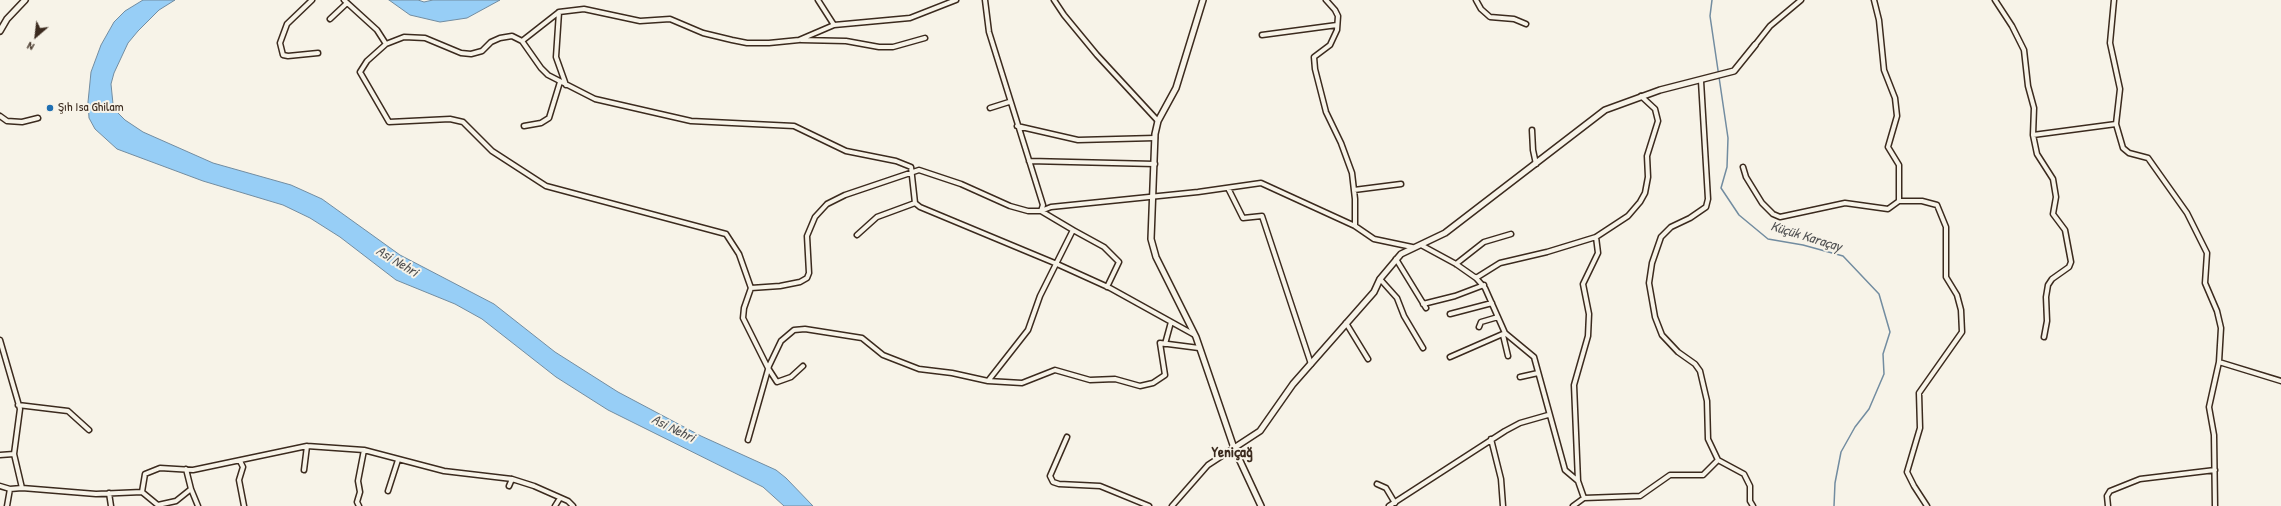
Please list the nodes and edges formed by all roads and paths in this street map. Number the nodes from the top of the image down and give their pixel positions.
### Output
1 (25, 0) edge
2 (312, 0) edge
3 (818, 0) edge
4 (956, 0) edge
5 (985, 0) edge
6 (1054, 0) edge
7 (1203, 0) edge
8 (1326, 0) edge
9 (1476, 0) edge
10 (1801, 0) edge
11 (1874, 0) edge
12 (1995, 0) edge
13 (2114, 0) edge
14 (345, 2) edge
15 (560, 12) junction
16 (330, 19) dead end
17 (1526, 24) dead end
18 (834, 25) junction
19 (1337, 25) junction
20 (0, 31) edge
21 (1262, 35) dead end
22 (925, 38) dead end
23 (799, 40) junction
24 (522, 41) junction
25 (386, 44) junction
26 (1755, 45) joint
27 (318, 52) dead end
28 (1702, 81) junction
29 (560, 82) junction
30 (566, 85) junction
31 (1641, 96) junction
32 (1009, 102) junction
33 (990, 108) dead end
34 (0, 116) edge
35 (38, 118) dead end
36 (1158, 121) junction
37 (2116, 124) junction
38 (524, 126) dead end
39 (1017, 126) junction
40 (1532, 130) dead end
41 (2032, 135) junction
42 (1155, 138) junction
43 (1029, 162) junction
44 (1155, 164) junction
45 (1536, 164) junction
46 (1742, 168) dead end
47 (912, 172) junction
48 (1401, 184) dead end
49 (1228, 188) junction
50 (1354, 190) junction
51 (1154, 196) junction
52 (1899, 201) junction
53 (914, 203) junction
54 (1041, 211) junction
55 (1355, 226) junction
56 (1073, 230) junction
57 (1511, 234) dead end
58 (857, 235) dead end
59 (1596, 237) junction
60 (1421, 245) junction
61 (1412, 247) junction
62 (1396, 259) junction
63 (1057, 264) junction
64 (1456, 264) junction
65 (1476, 278) junction
66 (1380, 279) junction
67 (1484, 285) junction
68 (1107, 287) junction
69 (751, 288) junction
70 (1492, 303) junction
71 (1424, 304) junction
72 (1426, 308) dead end
73 (1450, 314) dead end
74 (1498, 318) junction
75 (1171, 322) junction
76 (1346, 323) junction
77 (1479, 327) dead end
78 (1193, 334) junction
79 (1504, 334) junction
80 (2044, 337) dead end
81 (0, 340) edge
82 (1165, 344) junction
83 (1199, 348) junction
84 (1423, 348) dead end
85 (1508, 356) dead end
86 (1450, 357) dead end
87 (1368, 358) dead end
88 (2219, 362) junction
89 (1311, 364) junction
90 (803, 366) dead end
91 (768, 368) junction
92 (1538, 373) junction
93 (1520, 377) dead end
94 (988, 381) junction
95 (2281, 381) edge
96 (18, 405) junction
97 (1548, 415) junction
98 (89, 430) dead end
99 (1067, 438) dead end
100 (1491, 439) junction
101 (748, 440) dead end
102 (307, 446) junction
103 (1234, 448) junction
104 (364, 450) junction
105 (14, 454) junction
106 (0, 455) edge
107 (398, 460) junction
108 (1718, 460) junction
109 (240, 461) junction
110 (186, 469) junction
111 (304, 470) dead end
112 (2215, 470) junction
113 (512, 479) junction
114 (1578, 481) junction
115 (1377, 484) dead end
116 (0, 486) edge
117 (509, 486) dead end
118 (22, 488) junction
119 (10, 489) junction
120 (191, 489) junction
121 (388, 491) dead end
122 (142, 492) junction
123 (109, 493) junction
124 (560, 498) junction
125 (1584, 498) junction
126 (1394, 502) junction
127 (7, 506) edge
128 (111, 506) edge
129 (158, 506) edge
130 (198, 506) edge
131 (244, 506) edge
132 (359, 506) edge
133 (555, 506) edge
134 (573, 506) edge
135 (1150, 506) edge
136 (1172, 506) edge
137 (1261, 506) edge
138 (1389, 506) edge
139 (1503, 506) edge
140 (1573, 506) edge
141 (1753, 506) edge
142 (1927, 506) edge
143 (2108, 506) edge
144 (2215, 506) edge

1 - 20 street
2 - 27 street
3 - 18 street
4 - 18 street
5 - 32 street
6 - 36 street
7 - 36 street
8 - 19 street
9 - 17 street
10 - 26 street
11 - 52 street
12 - 41 street
13 - 37 street
14 - 16 street
14 - 25 street
15 - 23 street
15 - 24 street
15 - 30 street
18 - 23 street
19 - 21 street
19 - 50 street
22 - 23 street
24 - 25 street
24 - 29 street
25 - 69 street
26 - 28 street
28 - 31 street
28 - 108 street
29 - 30 street
29 - 38 street
30 - 47 street
31 - 45 street
31 - 59 street
32 - 33 street
32 - 39 street
34 - 35 street
36 - 42 street
37 - 41 street
37 - 88 street
39 - 42 street
39 - 43 street
40 - 45 street
41 - 80 street
42 - 44 street
43 - 44 street
43 - 54 street
44 - 51 street
45 - 60 street
46 - 52 street
47 - 53 street
47 - 54 street
47 - 69 street
48 - 50 street
49 - 51 street
49 - 55 street
49 - 89 street
50 - 55 street
51 - 54 street
51 - 78 street
52 - 142 street
53 - 58 street
53 - 63 street
54 - 56 street
55 - 61 street
56 - 63 street
56 - 68 street
57 - 64 street
59 - 65 street
59 - 114 street
60 - 61 street
60 - 64 street
61 - 62 street
62 - 66 street
62 - 71 street
63 - 68 street
63 - 94 street
64 - 65 street
65 - 67 street
66 - 76 street
66 - 84 street
67 - 70 street
67 - 71 street
68 - 75 street
69 - 91 street
70 - 73 street
70 - 74 street
71 - 72 street
74 - 77 street
74 - 79 street
75 - 78 street
75 - 82 street
76 - 87 street
76 - 89 street
78 - 83 street
79 - 85 street
79 - 86 street
79 - 92 street
81 - 96 street
82 - 83 street
82 - 94 street
83 - 103 street
88 - 95 street
88 - 112 street
89 - 103 street
90 - 91 street
91 - 94 street
91 - 101 street
92 - 93 street
92 - 97 street
96 - 98 street
96 - 105 street
97 - 100 street
97 - 114 street
99 - 135 street
100 - 126 street
100 - 139 street
102 - 104 street
102 - 109 street
102 - 111 street
103 - 136 street
103 - 137 street
104 - 107 street
104 - 132 street
105 - 106 street
105 - 118 street
107 - 113 street
107 - 121 street
108 - 125 street
108 - 141 street
109 - 110 street
109 - 131 street
110 - 120 street
110 - 122 street
112 - 143 street
112 - 144 street
113 - 117 street
113 - 124 street
114 - 125 street
115 - 126 street
116 - 119 street
118 - 119 street
118 - 123 street
119 - 127 street
120 - 129 street
120 - 130 street
122 - 123 street
122 - 129 street
123 - 128 street
124 - 133 street
124 - 134 street
125 - 140 street
126 - 138 street

